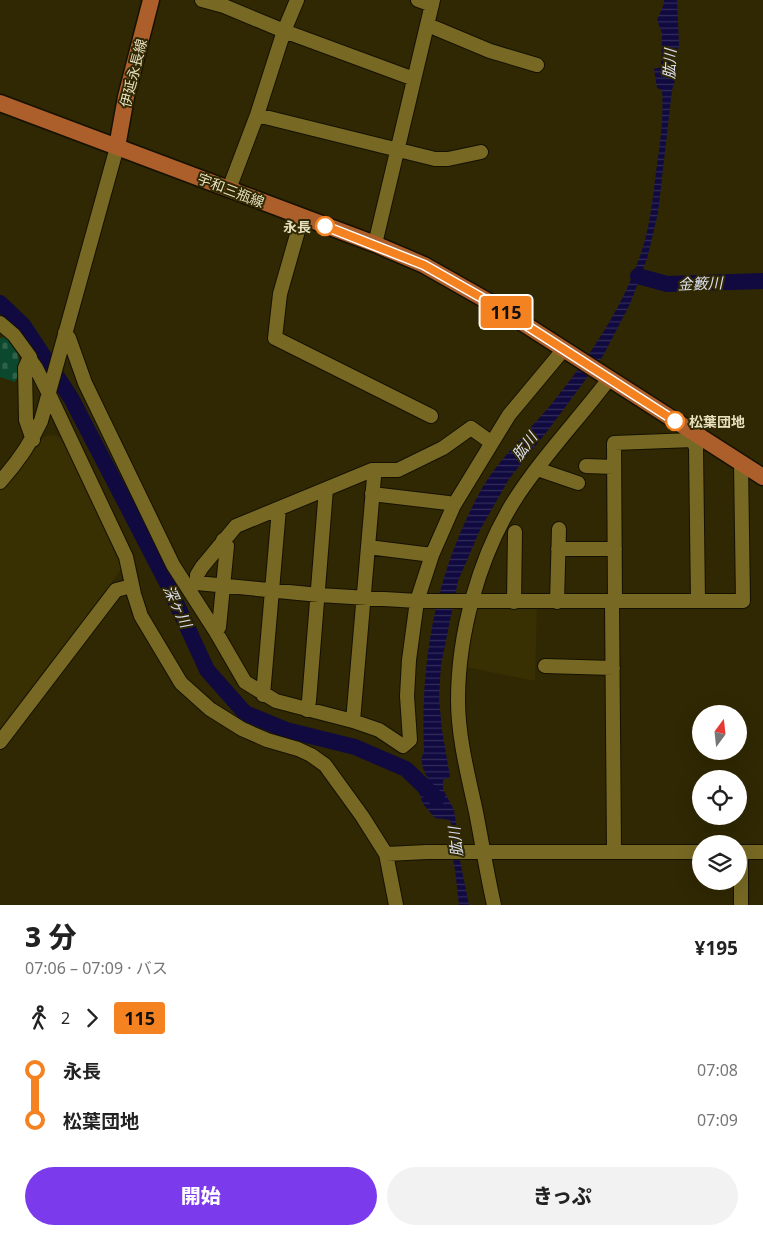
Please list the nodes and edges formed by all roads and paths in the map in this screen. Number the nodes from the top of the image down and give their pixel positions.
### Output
1 (151, 0) edge
2 (202, 0) edge
3 (297, 0) edge
4 (418, 0) edge
5 (432, 3) edge
6 (428, 26) junction
7 (284, 31) junction
8 (537, 65) dead end
9 (414, 79) junction
10 (0, 103) edge
11 (257, 115) junction
12 (118, 147) junction
13 (397, 151) junction
14 (481, 152) dead end
15 (229, 189) junction
16 (302, 217) junction
17 (375, 244) junction
18 (0, 324) edge
19 (64, 337) junction
20 (566, 351) junction
21 (29, 358) junction
22 (607, 377) junction
23 (50, 390) junction
24 (431, 416) dead end
25 (694, 436) junction
26 (33, 440) junction
27 (492, 443) junction
28 (741, 463) junction
29 (586, 466) dead end
30 (614, 467) junction
31 (537, 469) junction
32 (372, 470) junction
33 (763, 477) edge
34 (0, 482) edge
35 (578, 482) dead end
36 (326, 490) junction
37 (372, 494) junction
38 (454, 505) junction
39 (279, 509) junction
40 (559, 529) dead end
41 (515, 532) dead end
42 (223, 540) junction
43 (368, 547) junction
44 (558, 549) junction
45 (614, 549) junction
46 (432, 554) junction
47 (132, 586) junction
48 (224, 586) junction
49 (195, 589) junction
50 (272, 590) junction
51 (319, 595) junction
52 (363, 598) junction
53 (422, 601) junction
54 (471, 601) junction
55 (698, 601) junction
56 (514, 602) junction
57 (557, 602) junction
58 (613, 602) junction
59 (216, 632) junction
60 (545, 666) dead end
61 (612, 668) junction
62 (264, 695) junction
63 (307, 710) junction
64 (353, 722) junction
65 (0, 742) edge
66 (482, 852) junction
67 (614, 852) junction
68 (692, 852) edge
69 (747, 852) edge
70 (763, 852) edge
71 (386, 854) junction
72 (741, 890) edge
73 (396, 905) edge
74 (494, 905) edge
75 (741, 905) edge

1 - 12 main road, 伊延永長線
2 - 7 street
3 - 7 street
4 - 5 street
5 - 6 street
6 - 8 street
6 - 9 street
7 - 9 street
7 - 11 street
9 - 13 street
10 - 12 main road, 宇和三瓶線
11 - 13 street
11 - 15 street
12 - 15 main road, 宇和三瓶線
12 - 19 street
13 - 14 street
13 - 17 street
15 - 16 main road, 宇和三瓶線
16 - 17 main road, 宇和三瓶線
16 - 24 street
17 - 20 main road, 宇和三瓶線
18 - 21 street
19 - 23 street
19 - 49 street
20 - 22 main road, 宇和三瓶線
20 - 27 street
21 - 23 street
21 - 26 street
22 - 25 main road, 宇和三瓶線
22 - 31 street
23 - 26 street
23 - 47 street
25 - 28 main road, 宇和三瓶線
25 - 30 street
25 - 55 street
26 - 34 street
27 - 32 street
27 - 38 street
28 - 33 main road, 宇和三瓶線
28 - 55 street
29 - 30 street
30 - 45 street
31 - 35 street
31 - 54 street
32 - 36 street
32 - 37 street
36 - 39 street
36 - 51 street
37 - 38 street
37 - 43 street
38 - 46 street
39 - 42 street
39 - 50 street
40 - 44 street
41 - 56 street
42 - 48 street
42 - 49 street
43 - 46 street
43 - 52 street
44 - 45 street
44 - 57 street
45 - 58 street
46 - 53 street
47 - 65 street
47 - 71 street
48 - 49 street
48 - 50 street
48 - 59 street
49 - 59 street
50 - 51 street
50 - 62 street
51 - 52 street
51 - 63 street
52 - 53 street
52 - 64 street
53 - 54 street
53 - 64 street
54 - 56 street
54 - 66 street
55 - 58 street
56 - 57 street
57 - 58 street
58 - 61 street
59 - 62 street
60 - 61 street
61 - 67 street
62 - 63 street
63 - 64 street
66 - 67 street
66 - 71 street
66 - 74 street
67 - 68 street
69 - 70 street
71 - 73 street
72 - 75 street

